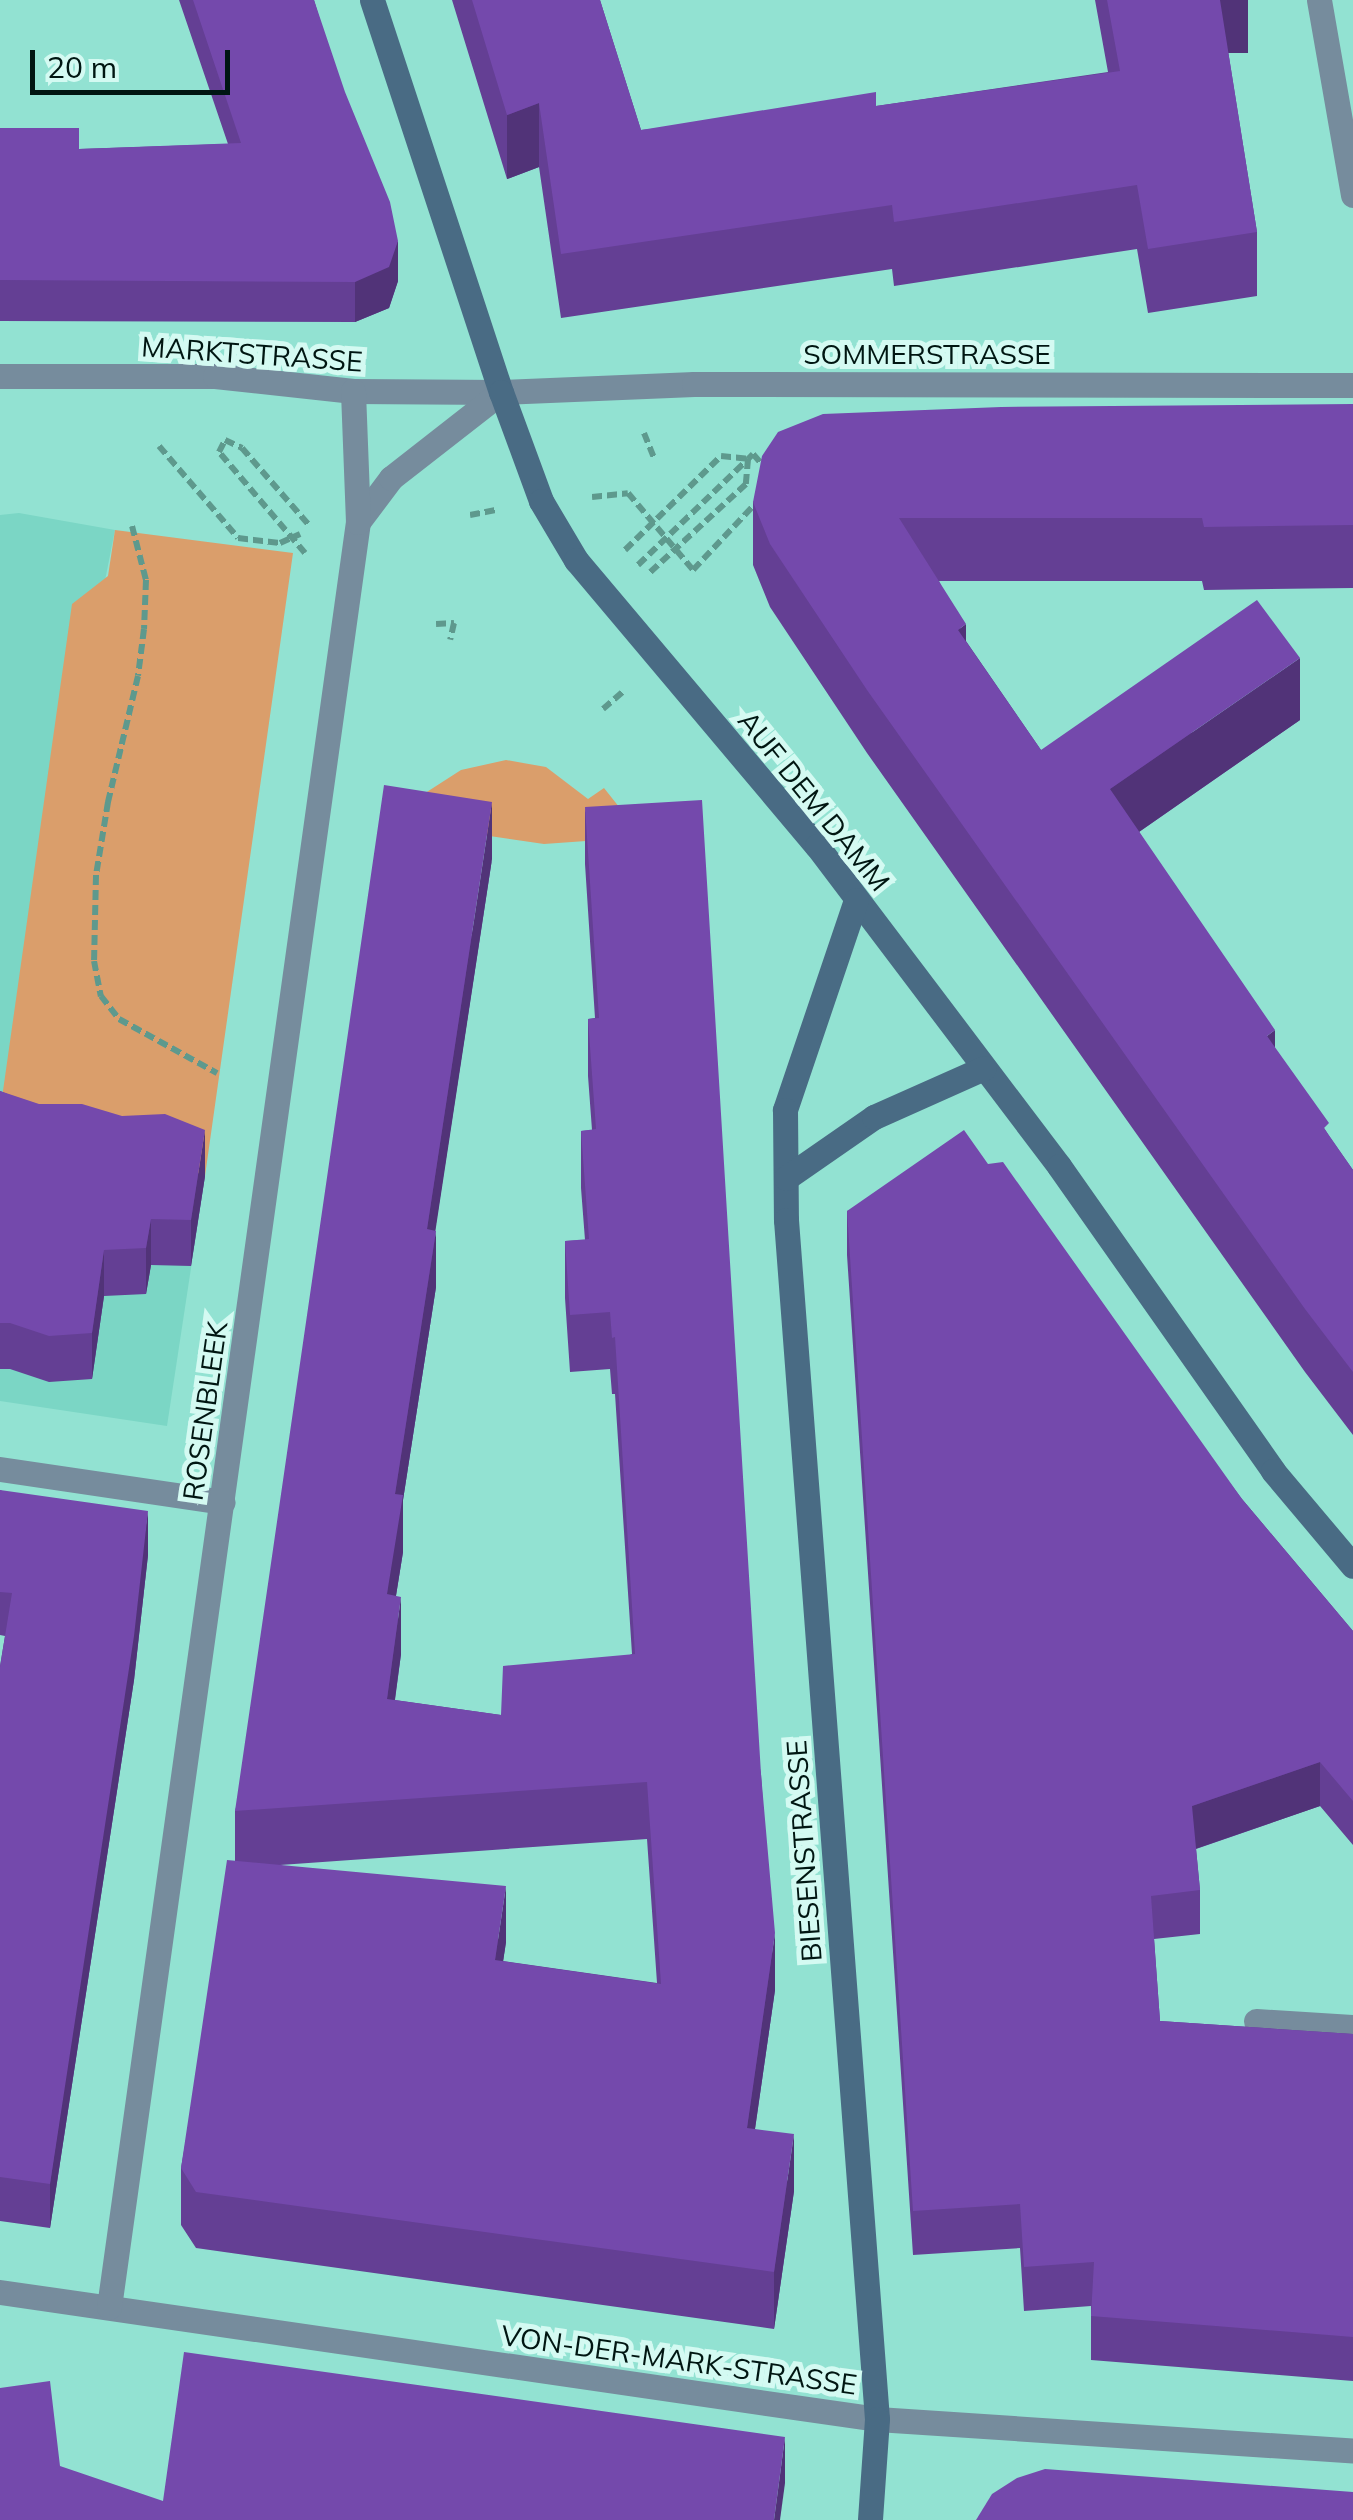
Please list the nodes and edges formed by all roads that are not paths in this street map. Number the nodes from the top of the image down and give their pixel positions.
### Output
1 (372, 0) edge
2 (1319, 0) edge
3 (1353, 196) edge
4 (0, 376) edge
5 (1353, 385) edge
6 (353, 391) junction
7 (501, 392) junction
8 (358, 522) junction
9 (856, 900) junction
10 (984, 1068) junction
11 (786, 1178) junction
12 (0, 1469) edge
13 (223, 1502) junction
14 (1353, 1566) edge
15 (1256, 2022) dead end
16 (1353, 2027) edge
17 (0, 2292) edge
18 (109, 2307) junction
19 (877, 2419) junction
20 (1353, 2451) edge
21 (870, 2520) edge

1 - 7 street, AUF DEM DAMM
2 - 3 street
4 - 6 street, MARKTSTRASSE
5 - 7 street, SOMMERSTRASSE
6 - 7 street, MARKTSTRASSE
6 - 8 street, ROSENBLEEK
7 - 8 street, ROSENBLEEK
7 - 9 street, AUF DEM DAMM
8 - 13 street, ROSENBLEEK
9 - 10 street, AUF DEM DAMM
9 - 11 street, BIESENSTRASSE
10 - 11 street
10 - 14 street, AUF DEM DAMM
11 - 19 street, BIESENSTRASSE
12 - 13 street
13 - 18 street, ROSENBLEEK
15 - 16 street
17 - 18 street, VON-DER-MARK-STRASSE
18 - 19 street, VON-DER-MARK-STRASSE
19 - 20 street, VON-DER-MARK-STRASSE
19 - 21 street, BIESENSTRASSE

